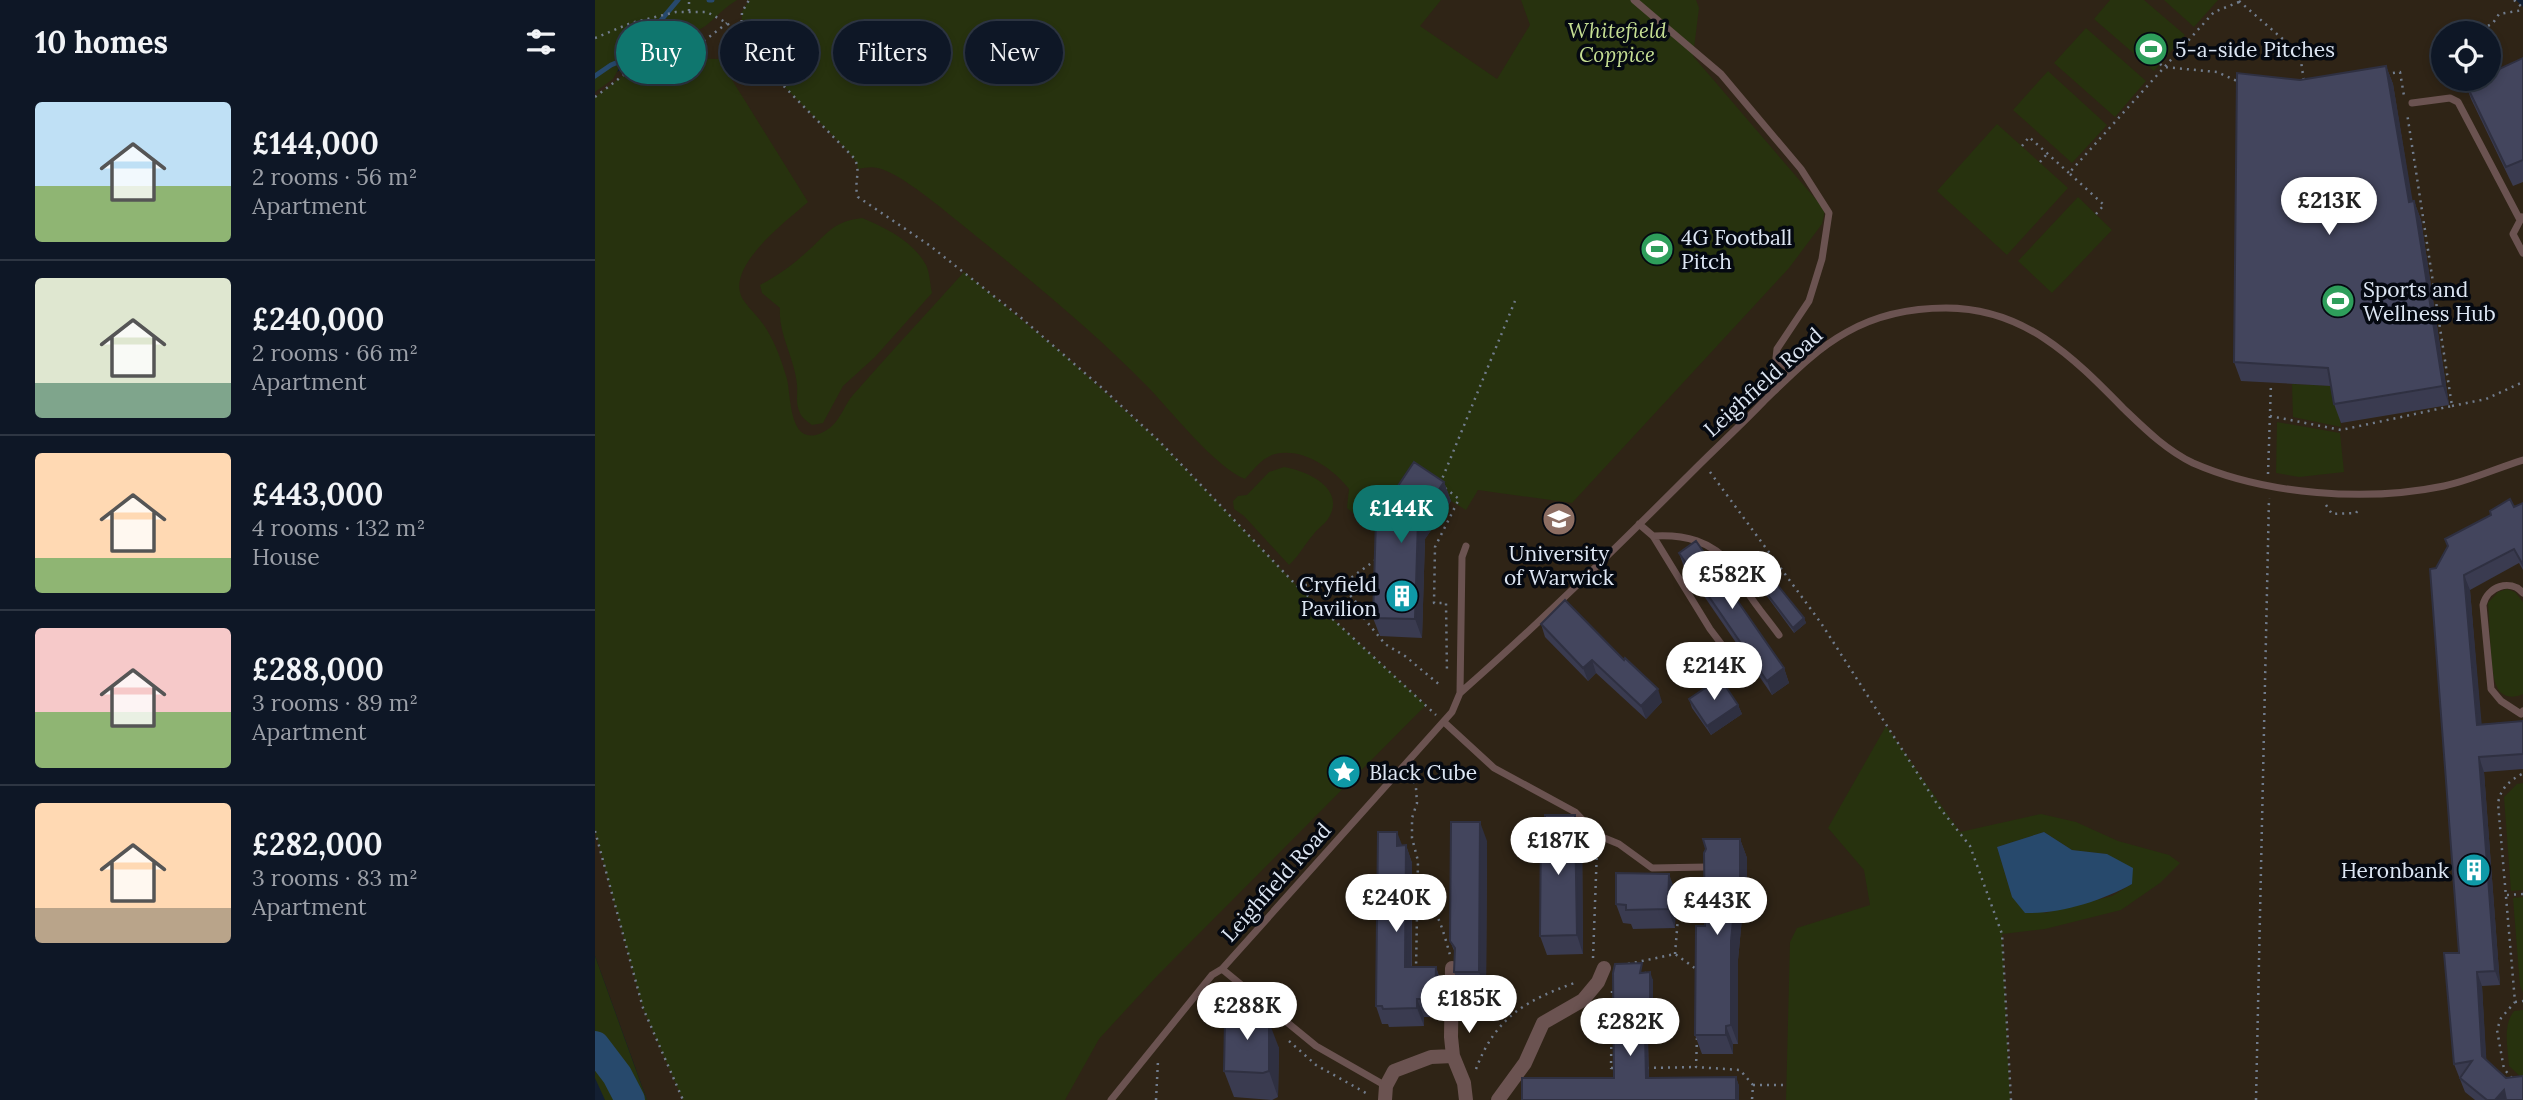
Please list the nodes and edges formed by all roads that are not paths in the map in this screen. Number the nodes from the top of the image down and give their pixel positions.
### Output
1 (1633, 0) edge
2 (2408, 101) road end
3 (2521, 217) edge
4 (2523, 253) edge
5 (1793, 373) junction
6 (2521, 460) edge
7 (1639, 524) junction
8 (1653, 536) junction
9 (1466, 546) dead end
10 (2523, 593) edge
11 (1779, 635) dead end
12 (1735, 662) dead end
13 (1460, 693) junction
14 (2523, 711) edge
15 (1444, 722) junction
16 (1707, 867) edge
17 (1603, 967) road end
18 (1453, 968) edge
19 (1222, 969) junction
20 (1453, 1056) junction
21 (1385, 1093) edge
22 (1111, 1100) edge
23 (1466, 1100) edge
24 (1498, 1100) edge

1 - 5 lane
2 - 3 lane
3 - 4 lane
5 - 6 lane, Leighfield Road
5 - 7 lane, Leighfield Road
7 - 8 lane
7 - 13 lane, Leighfield Road
8 - 11 lane
8 - 12 lane
9 - 13 lane
10 - 14 lane
13 - 15 lane, Leighfield Road
15 - 16 lane
15 - 19 lane, Leighfield Road
17 - 24 street
18 - 20 street
19 - 21 lane
19 - 22 lane, Leighfield Road
20 - 21 street
20 - 23 street

